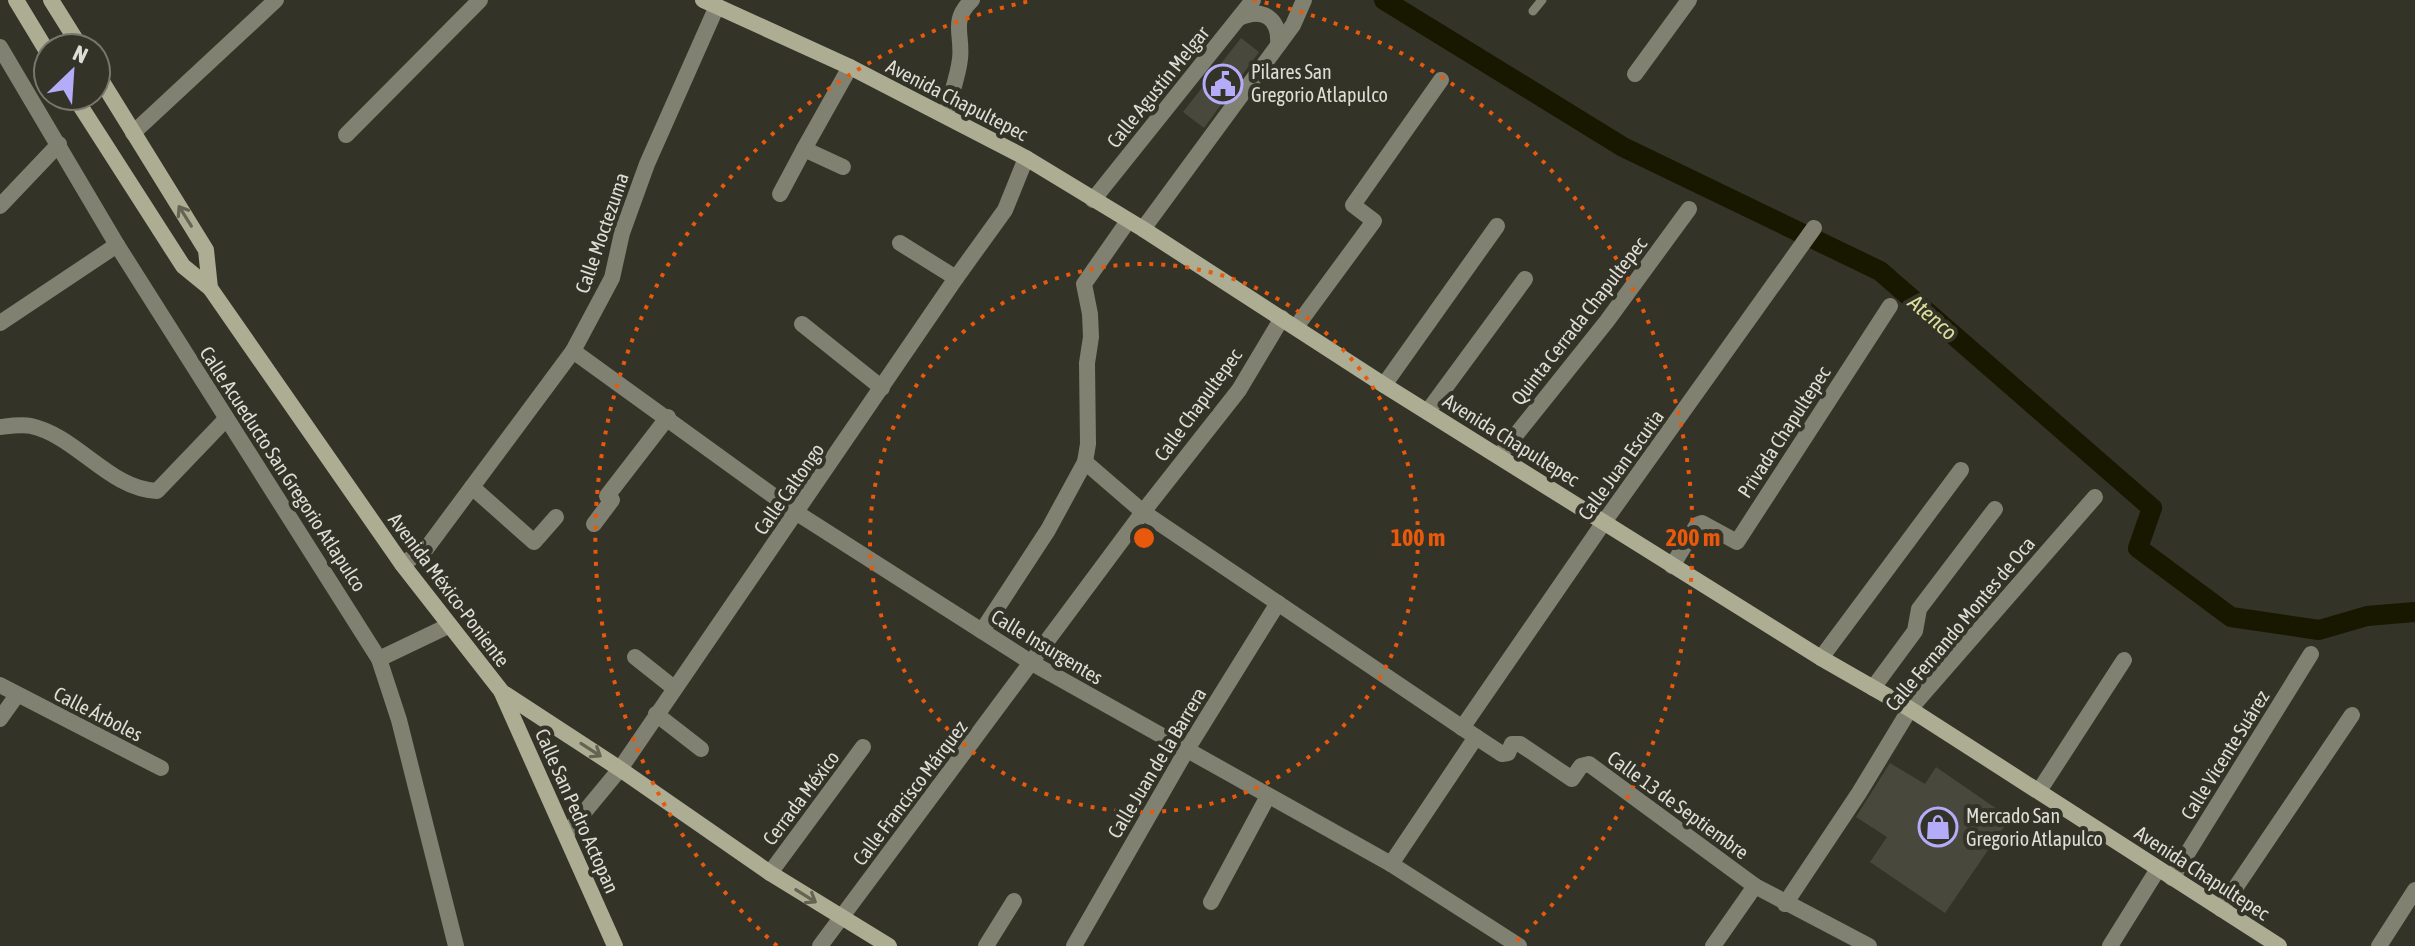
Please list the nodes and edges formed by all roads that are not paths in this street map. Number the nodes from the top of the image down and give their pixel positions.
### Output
1 (16, 0) edge
2 (51, 0) edge
3 (276, 0) edge
4 (480, 0) edge
5 (972, 0) edge
6 (1253, 0) edge
7 (1304, 0) edge
8 (1542, 0) edge
9 (1689, 0) edge
10 (710, 3) edge
11 (1533, 11) dead end
12 (1238, 19) junction
13 (35, 32) edge
14 (71, 32) edge
15 (1278, 45) junction
16 (2, 54) edge
17 (850, 67) junction
18 (1635, 74) dead end
19 (1441, 80) dead end
20 (112, 98) edge
21 (84, 112) edge
22 (946, 115) junction
23 (133, 133) junction
24 (346, 135) dead end
25 (59, 144) junction
26 (804, 149) junction
27 (1026, 158) junction
28 (843, 167) dead end
29 (780, 194) dead end
30 (1093, 200) junction
31 (0, 206) edge
32 (1689, 209) dead end
33 (1135, 225) junction
34 (1497, 226) dead end
35 (1814, 228) dead end
36 (900, 243) dead end
37 (117, 245) junction
38 (956, 278) junction
39 (1525, 279) dead end
40 (210, 288) junction
41 (1890, 306) dead end
42 (1282, 318) junction
43 (0, 323) edge
44 (802, 324) dead end
45 (1296, 327) junction
46 (573, 351) junction
47 (1384, 385) junction
48 (882, 388) junction
49 (1428, 411) junction
50 (668, 417) junction
51 (226, 419) junction
52 (0, 427) edge
53 (1499, 456) junction
54 (1085, 462) junction
55 (1961, 470) dead end
56 (472, 487) junction
57 (2095, 497) dead end
58 (1995, 509) dead end
59 (1143, 512) junction
60 (797, 513) junction
61 (556, 517) dead end
62 (1604, 522) junction
63 (594, 524) dead end
64 (402, 564) junction
65 (1672, 566) junction
66 (1278, 603) junction
67 (448, 626) junction
68 (982, 631) junction
69 (2311, 654) dead end
70 (635, 657) dead end
71 (1821, 658) junction
72 (379, 659) junction
73 (2124, 660) dead end
74 (1032, 663) junction
75 (0, 685) edge
76 (674, 688) junction
77 (1873, 688) junction
78 (502, 692) junction
79 (17, 695) junction
80 (1910, 709) junction
81 (656, 714) junction
82 (2352, 715) dead end
83 (0, 719) edge
84 (1469, 732) junction
85 (863, 747) dead end
86 (701, 749) dead end
87 (1186, 751) junction
88 (161, 768) dead end
89 (620, 769) junction
90 (2039, 791) junction
91 (1268, 796) junction
92 (567, 833) junction
93 (1391, 864) junction
94 (770, 873) junction
95 (2165, 874) junction
96 (1755, 886) junction
97 (2413, 898) edge
98 (1014, 901) dead end
99 (1211, 902) dead end
100 (1785, 904) junction
101 (2221, 909) junction
102 (842, 918) junction
103 (456, 946) edge
104 (615, 946) edge
105 (820, 946) edge
106 (889, 946) edge
107 (986, 946) edge
108 (1074, 946) edge
109 (1519, 946) edge
110 (1713, 946) edge
111 (1869, 946) edge
112 (2110, 946) edge
113 (2279, 946) edge
114 (2379, 946) edge

1 - 13 main road
2 - 14 main road
3 - 23 street
4 - 24 street
5 - 22 street
6 - 12 street, Calle Agustín Melgar
7 - 15 street
8 - 11 lane
9 - 18 street
10 - 17 main road, Avenida Chapultepec
10 - 46 street, Calle Moctezuma
12 - 15 street
12 - 30 street, Calle Agustín Melgar
15 - 33 street
16 - 25 street, Calle Acueducto San Gregorio Atlapulco
17 - 22 main road, Avenida Chapultepec
17 - 26 street
19 - 45 street
20 - 23 main road, Avenida México-Poniente
21 - 40 main road, Avenida México-Poniente
22 - 27 main road, Avenida Chapultepec
40 -> 23 main road, Avenida México-Poniente
25 - 31 street
25 - 37 street, Calle Acueducto San Gregorio Atlapulco
26 - 28 street
26 - 29 street
27 - 30 main road, Avenida Chapultepec
27 - 38 street, Calle Caltongo
30 - 33 main road, Avenida Chapultepec
32 - 53 street, Quinta Cerrada Chapultepec
33 - 42 main road, Avenida Chapultepec
33 - 54 street
34 - 47 street
35 - 62 street, Calle Juan Escutia
36 - 38 street
37 - 43 street
37 - 51 street, Calle Acueducto San Gregorio Atlapulco
38 - 48 street, Calle Caltongo
39 - 49 street
40 - 64 main road, Avenida México-Poniente
41 - 65 street, Privada Chapultepec
42 - 45 main road, Avenida Chapultepec
42 - 59 street, Calle Chapultepec
44 - 48 street
45 - 47 main road, Avenida Chapultepec
46 - 50 street, Calle Insurgentes
46 - 56 street, Calle Moctezuma
47 - 49 main road, Avenida Chapultepec
48 - 60 street, Calle Caltongo
49 - 53 main road, Avenida Chapultepec
50 - 60 street, Calle Insurgentes
50 - 63 street
51 - 52 street
51 - 72 street, Calle Acueducto San Gregorio Atlapulco
53 - 62 main road, Avenida Chapultepec
54 - 59 street, Calle 13 de Septiembre
54 - 68 street
55 - 71 street
56 - 61 street
56 - 64 street, Calle Moctezuma
57 - 80 street, Calle Fernando Montes de Oca
58 - 77 street
59 - 66 street, Calle 13 de Septiembre
59 - 74 street
60 - 68 street, Calle Insurgentes
60 - 76 street, Calle Caltongo
62 - 65 main road, Avenida Chapultepec
62 - 84 street, Calle Juan Escutia
64 - 67 main road, Avenida México-Poniente
65 - 71 main road, Avenida Chapultepec
66 - 84 street, Calle 13 de Septiembre
66 - 87 street, Calle Juan de la Barrera
67 - 72 street
67 - 78 main road, Avenida México-Poniente
68 - 74 street, Calle Insurgentes
69 - 95 street, Calle Vicente Suárez
70 - 76 street
71 - 77 main road, Avenida Chapultepec
72 - 103 street, Calle Acueducto San Gregorio Atlapulco
73 - 90 street
74 - 87 street, Calle Insurgentes
74 - 102 street, Calle Francisco Márquez
75 - 79 street, Calle Árboles
76 - 81 street, Calle Caltongo
77 - 80 main road, Avenida Chapultepec
78 -> 89 main road, Avenida México-Poniente
78 - 92 main road, Calle San Pedro Actopan
79 - 83 street
79 - 88 street, Calle Árboles
80 - 90 main road, Avenida Chapultepec
80 - 100 street, Calle Fernando Montes de Oca
81 - 86 street
81 - 89 street, Calle Caltongo
82 - 101 street
84 - 93 street
84 - 96 street, Calle 13 de Septiembre
85 - 94 street, Cerrada México
87 - 91 street, Calle Insurgentes
87 - 108 street, Calle Juan de la Barrera
89 - 92 street, Calle Caltongo
89 - 94 main road, Avenida México-Poniente
90 - 95 main road, Avenida Chapultepec
91 - 93 street, Calle Insurgentes
91 - 99 street
92 - 104 main road, Calle San Pedro Actopan
93 - 109 street, Calle Insurgentes
94 -> 102 main road, Avenida México-Poniente
95 - 101 main road, Avenida Chapultepec
95 - 112 street, Calle Vicente Suárez
96 - 100 street, Calle 13 de Septiembre
96 - 110 street
97 - 114 street
98 - 107 street
100 - 111 street, Calle 13 de Septiembre
101 - 113 main road, Avenida Chapultepec
102 - 105 street, Calle Francisco Márquez
102 - 106 main road, Avenida México-Poniente

